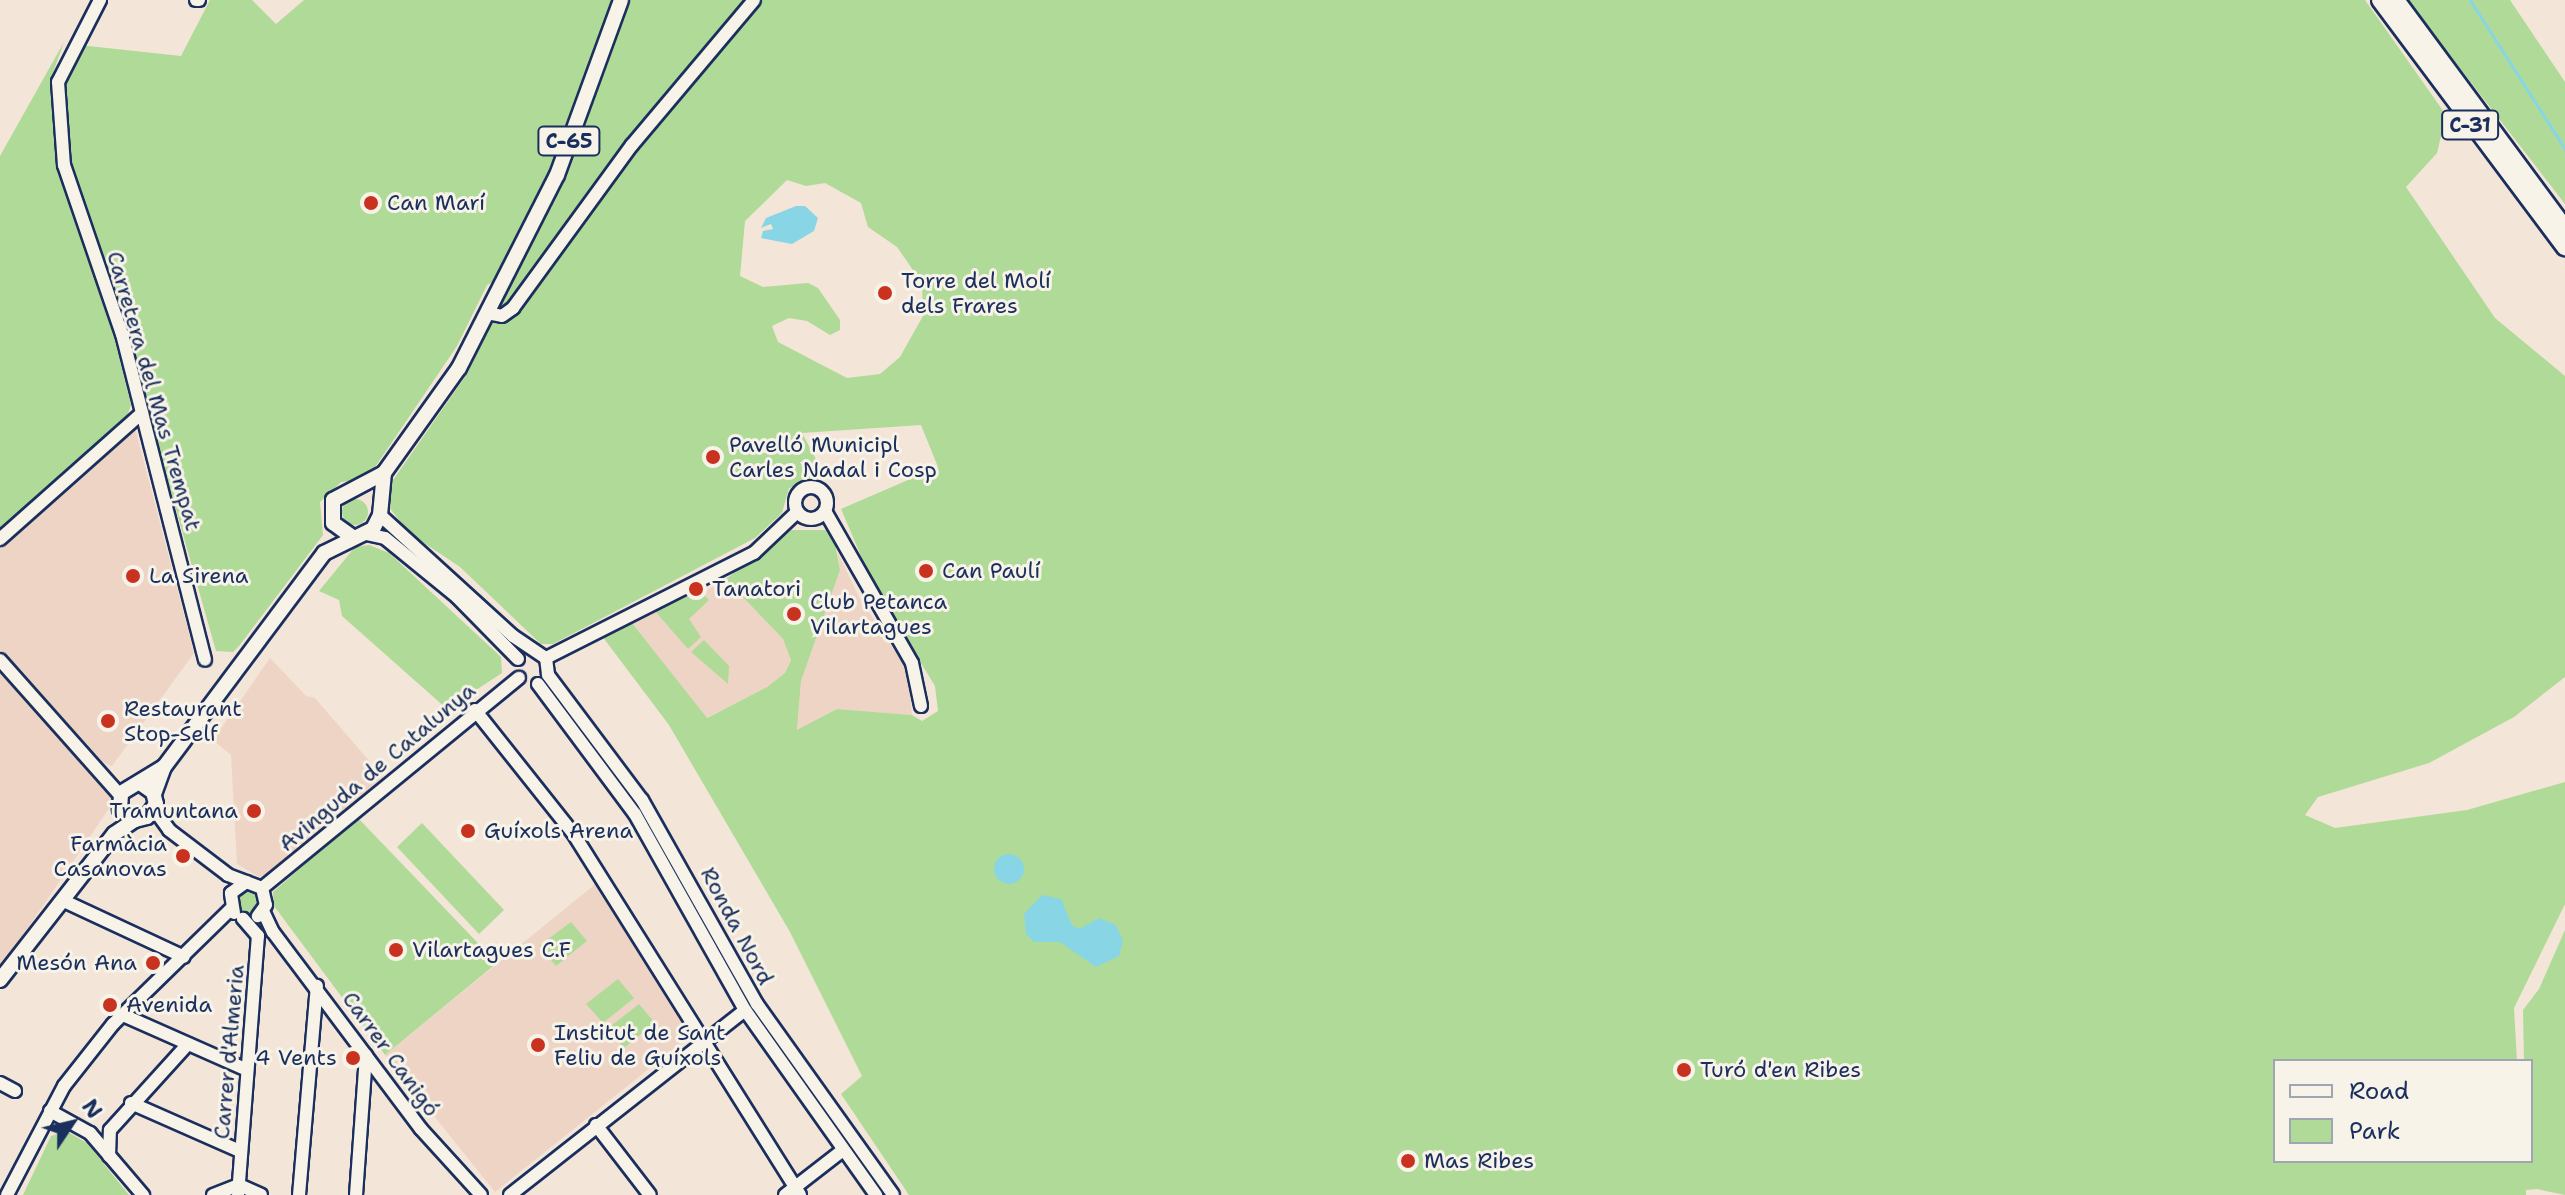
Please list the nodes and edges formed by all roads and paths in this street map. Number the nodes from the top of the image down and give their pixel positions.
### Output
1 (100, 0) edge
2 (621, 0) edge
3 (754, 0) edge
4 (2380, 0) edge
5 (2396, 0) edge
6 (2565, 228) edge
7 (2565, 247) edge
8 (487, 313) junction
9 (142, 413) junction
10 (384, 473) junction
11 (360, 487) junction
12 (379, 508) junction
13 (825, 511) junction
14 (797, 512) junction
15 (333, 523) junction
16 (359, 535) junction
17 (0, 539) edge
18 (324, 553) junction
19 (532, 651) junction
20 (546, 658) junction
21 (518, 659) junction
22 (0, 660) edge
23 (205, 660) dead end
24 (548, 675) junction
25 (519, 678) junction
26 (538, 684) junction
27 (921, 706) dead end
28 (475, 710) junction
29 (164, 767) junction
30 (130, 788) junction
31 (154, 794) junction
32 (140, 814) junction
33 (240, 885) junction
34 (262, 888) junction
35 (64, 901) junction
36 (231, 909) junction
37 (263, 911) junction
38 (247, 919) junction
39 (273, 932) junction
40 (184, 957) junction
41 (0, 980) edge
42 (317, 986) junction
43 (0, 992) edge
44 (745, 1010) junction
45 (123, 1015) junction
46 (701, 1041) junction
47 (188, 1044) junction
48 (366, 1055) junction
49 (247, 1070) junction
50 (0, 1083) edge
51 (15, 1091) dead end
52 (131, 1103) junction
53 (50, 1111) junction
54 (596, 1125) junction
55 (843, 1150) junction
56 (240, 1151) junction
57 (109, 1156) junction
58 (239, 1190) edge
59 (793, 1192) edge
60 (7, 1195) edge
61 (143, 1195) edge
62 (213, 1195) edge
63 (261, 1195) edge
64 (299, 1195) edge
65 (356, 1195) edge
66 (481, 1195) edge
67 (510, 1195) edge
68 (650, 1195) edge
69 (876, 1195) edge
70 (893, 1195) edge

1 - 9 street, Carretera del Mas Trempat
2 - 8 main road, C-65
3 - 8 street
4 - 7 highway, C-31
5 - 6 highway, C-31
8 - 10 main road, C-65
9 - 17 street
9 - 23 street, Carretera del Mas Trempat
10 - 11 main road, C-65
10 - 12 main road, C-65
11 - 12 main road
11 - 15 main road
12 - 16 main road
12 - 19 street
13 - 14 street
13 - 14 street
13 - 27 street
14 - 20 street
15 - 16 main road
15 - 18 main road
16 - 18 main road
16 - 21 street
18 - 29 main road
19 - 20 street
19 - 21 street
20 - 24 street
21 - 25 street
22 - 30 street
24 - 26 street
24 - 70 street, Ronda Nord
25 - 26 street
25 - 28 street, Avinguda de Catalunya
26 - 44 street, Ronda Nord
28 - 34 street, Avinguda de Catalunya
28 - 46 street
29 - 30 main road
29 - 31 main road
30 - 31 main road
30 - 32 main road
31 - 32 main road
32 - 33 street
32 - 35 main road
33 - 34 street
33 - 36 street
34 - 37 street, Carrer Canigó
35 - 40 street
35 - 41 main road
35 - 43 main road
36 - 38 street, Carrer Canigó
36 - 40 street
37 - 38 street
37 - 39 street, Carrer Canigó
38 - 39 street, Carrer Canigó
38 - 49 street, Carrer d'Almeria
39 - 42 street, Carrer Canigó
40 - 45 street
42 - 48 street, Carrer Canigó
42 - 64 street
44 - 46 street
44 - 55 street, Ronda Nord
45 - 47 street
45 - 53 street
46 - 54 street
46 - 59 street
47 - 49 street
47 - 52 street
48 - 65 street
48 - 66 street, Carrer Canigó
49 - 56 street, Carrer d'Almeria
50 - 51 street
52 - 56 street
52 - 57 street
53 - 57 street
53 - 60 street
54 - 67 street
54 - 68 street
55 - 59 street
55 - 69 street, Ronda Nord
56 - 58 street, Carrer d'Almeria
57 - 61 street
58 - 62 street
58 - 63 street

